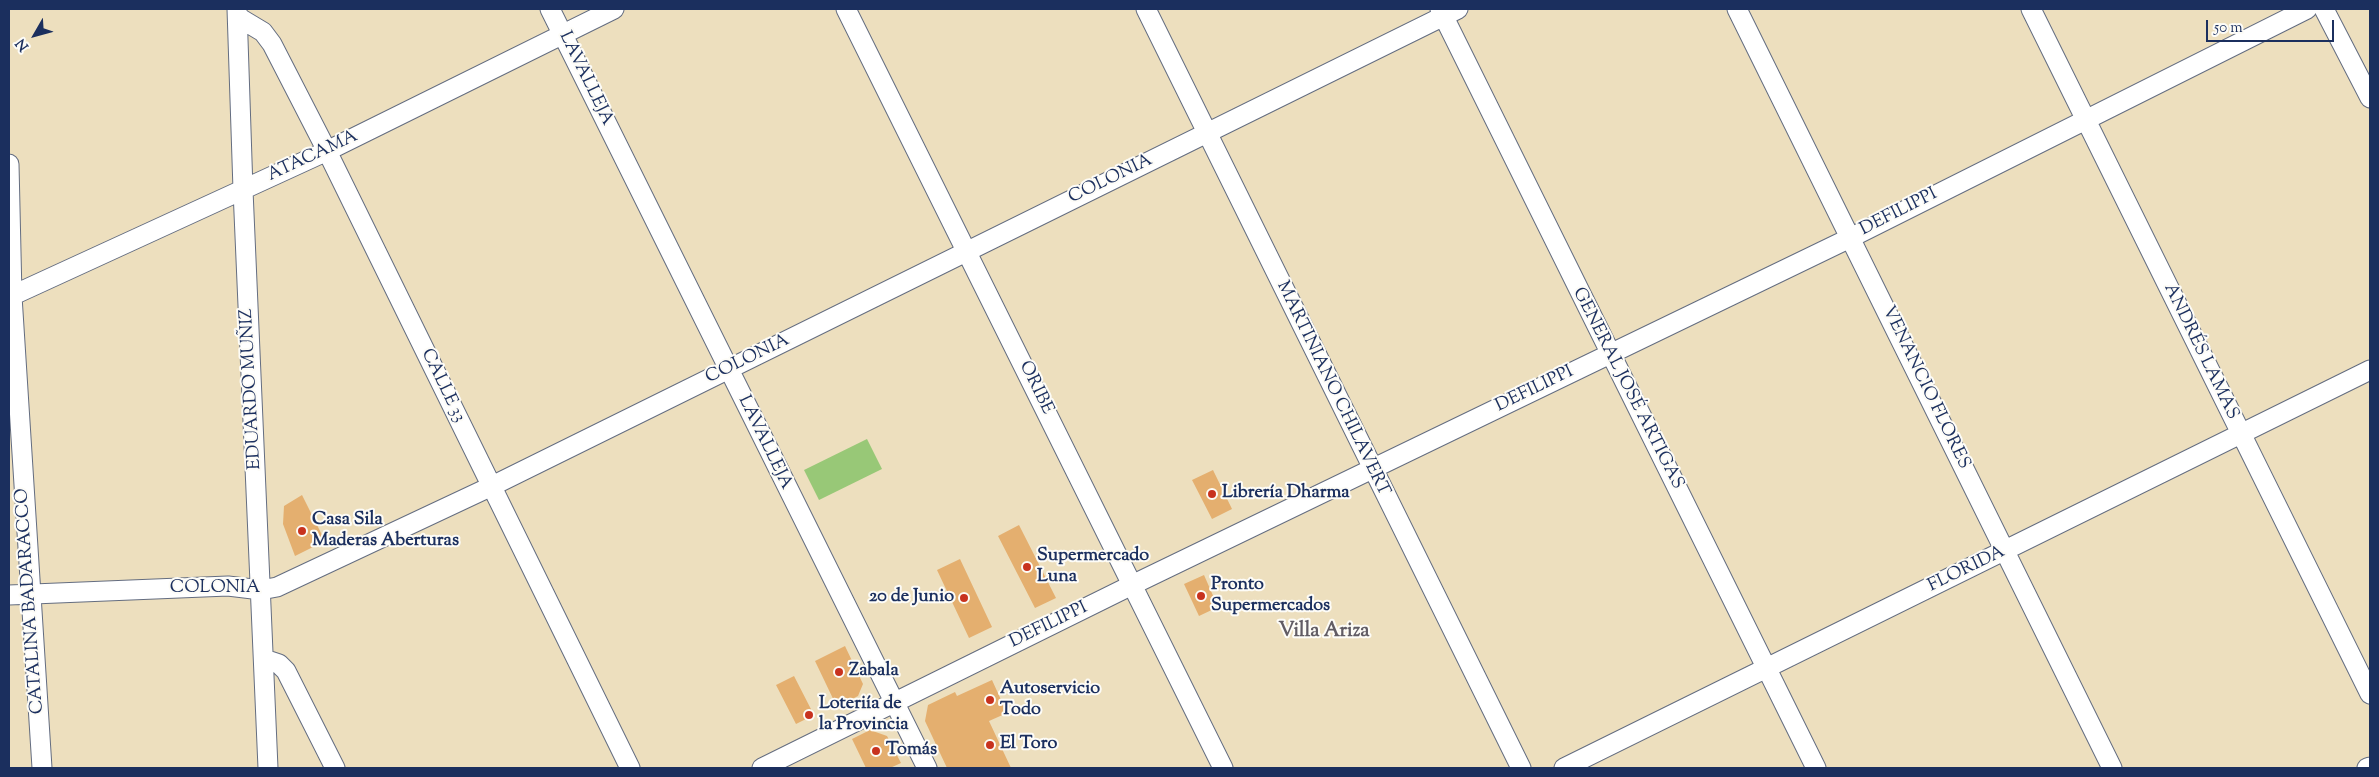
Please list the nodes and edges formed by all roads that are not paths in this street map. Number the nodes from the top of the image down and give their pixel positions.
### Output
1 (550, 9) edge
2 (614, 9) edge
3 (846, 9) edge
4 (1146, 9) edge
5 (1737, 9) edge
6 (2031, 9) edge
7 (2307, 9) edge
8 (2324, 9) edge
9 (1447, 11) edge
10 (237, 13) edge
11 (562, 34) junction
12 (2370, 98) edge
13 (2085, 118) junction
14 (1208, 133) junction
15 (327, 151) junction
16 (9, 164) edge
17 (243, 190) junction
18 (1850, 238) junction
19 (968, 251) junction
20 (10, 296) edge
21 (1609, 354) junction
22 (728, 369) junction
23 (2370, 370) edge
24 (2240, 434) junction
25 (1371, 468) junction
26 (492, 486) junction
27 (2005, 551) junction
28 (1132, 585) junction
29 (261, 590) junction
30 (31, 594) junction
31 (9, 595) edge
32 (264, 659) junction
33 (1768, 669) junction
34 (2370, 694) edge
35 (894, 703) junction
36 (42, 768) edge
37 (268, 768) edge
38 (335, 768) edge
39 (630, 768) edge
40 (762, 768) edge
41 (927, 768) edge
42 (1223, 768) edge
43 (1521, 768) edge
44 (1564, 768) edge
45 (1816, 768) edge
46 (2112, 768) edge

1 - 11 street, LAVALLEJA
2 - 11 street, ATACAMA
3 - 19 street, ORIBE
4 - 14 street, MARTINIANO CHILAVERT
5 - 18 street, VENANCIO FLORES
6 - 13 street, ANDRÉS LAMAS
7 - 13 street, DEFILIPPI
8 - 12 street
9 - 14 street, COLONIA
9 - 21 street, GENERAL JOSÉ ARTIGAS
10 - 15 street, CALLE 33
10 - 17 street, EDUARDO MUÑIZ
11 - 15 street, ATACAMA
11 - 22 street, LAVALLEJA
13 - 18 street, DEFILIPPI
13 - 24 street, ANDRÉS LAMAS
14 - 19 street, COLONIA
14 - 25 street, MARTINIANO CHILAVERT
15 - 17 street, ATACAMA
15 - 26 street, CALLE 33
16 - 20 street, CATALINA BADARACCO
17 - 20 street, ATACAMA
17 - 29 street, EDUARDO MUÑIZ
18 - 21 street, DEFILIPPI
18 - 27 street, VENANCIO FLORES
19 - 22 street, COLONIA
19 - 28 street, ORIBE
20 - 30 street, CATALINA BADARACCO
21 - 25 street, DEFILIPPI
21 - 33 street, GENERAL JOSÉ ARTIGAS
22 - 26 street, COLONIA
22 - 35 street, LAVALLEJA
23 - 24 street, FLORIDA
24 - 27 street, FLORIDA
24 - 34 street, ANDRÉS LAMAS
25 - 28 street, DEFILIPPI
25 - 43 street, MARTINIANO CHILAVERT
26 - 29 street, COLONIA
26 - 39 street, CALLE 33
27 - 33 street, FLORIDA
27 - 46 street, VENANCIO FLORES
28 - 35 street, DEFILIPPI
28 - 42 street, ORIBE
29 - 30 street, COLONIA
29 - 32 street, EDUARDO MUÑIZ
30 - 31 street, COLONIA
30 - 36 street, CATALINA BADARACCO
32 - 37 street, EDUARDO MUÑIZ
32 - 38 street
33 - 44 street, FLORIDA
33 - 45 street, GENERAL JOSÉ ARTIGAS
35 - 40 street, DEFILIPPI
35 - 41 street, LAVALLEJA

